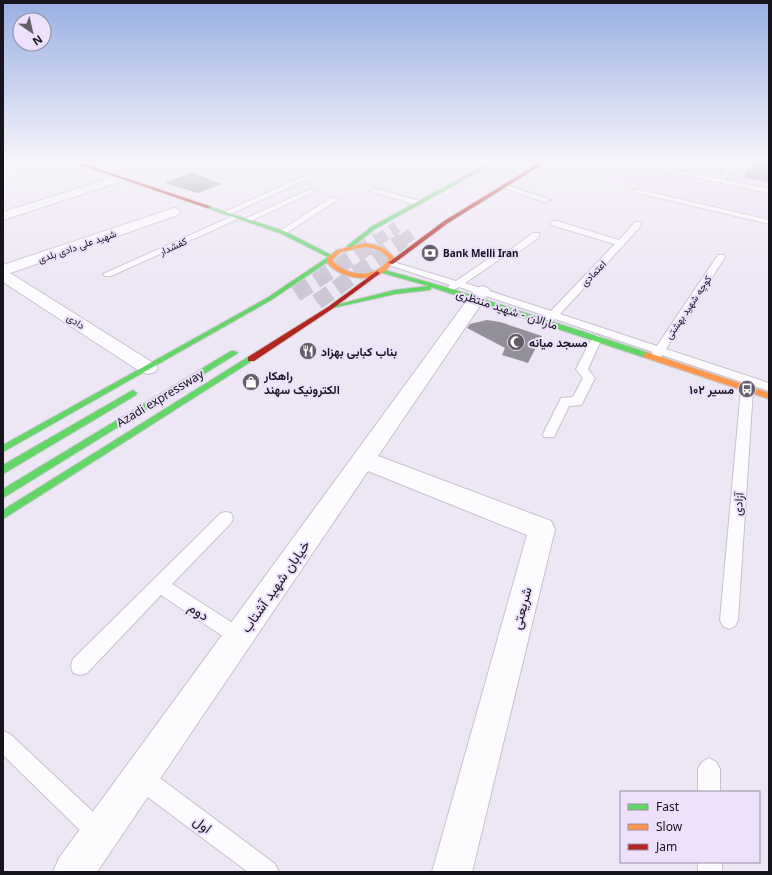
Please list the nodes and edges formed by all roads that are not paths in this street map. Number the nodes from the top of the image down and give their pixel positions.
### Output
1 (44, 203) edge
2 (196, 203) edge
3 (249, 203) edge
4 (281, 203) edge
5 (329, 203) edge
6 (417, 203) edge
7 (439, 203) edge
8 (462, 203) edge
9 (478, 203) edge
10 (687, 203) edge
11 (174, 212) dead end
12 (226, 213) junction
13 (3, 216) edge
14 (242, 218) junction
15 (410, 219) dead end
16 (430, 222) dead end
17 (769, 222) edge
18 (554, 223) dead end
19 (638, 224) dead end
20 (282, 232) junction
21 (364, 235) junction
22 (536, 235) dead end
23 (299, 239) junction
24 (621, 243) junction
25 (347, 247) junction
26 (409, 247) junction
27 (332, 257) junction
28 (721, 257) dead end
29 (391, 263) junction
30 (3, 270) edge
31 (379, 272) junction
32 (3, 274) edge
33 (108, 274) dead end
34 (306, 274) junction
35 (440, 287) junction
36 (466, 291) junction
37 (351, 292) junction
38 (330, 308) junction
39 (550, 318) junction
40 (597, 338) junction
41 (244, 347) dead end
42 (657, 354) junction
43 (148, 368) junction
44 (143, 387) dead end
45 (769, 387) edge
46 (747, 389) junction
47 (769, 396) edge
48 (549, 434) dead end
49 (3, 449) edge
50 (364, 460) junction
51 (3, 470) edge
52 (3, 494) edge
53 (3, 515) edge
54 (226, 518) dead end
55 (160, 585) junction
56 (729, 620) dead end
57 (239, 637) junction
58 (80, 666) dead end
59 (3, 741) edge
60 (708, 769) dead end
61 (140, 777) junction
62 (709, 791) edge
63 (100, 834) junction
64 (73, 872) edge
65 (267, 872) edge
66 (452, 872) edge

1 - 13 street
2 - 12 main road
3 - 12 lane
4 - 14 lane, کفشدار
5 - 20 lane
6 - 21 main road
7 - 15 main road
8 - 16 main road
9 - 26 main road
10 - 17 lane
11 - 30 street, شهید علی دادی بلدی
12 - 14 main road
14 - 20 main road
14 - 33 lane, کفشدار
18 - 24 lane
19 - 24 lane, اعتمادی
20 - 23 main road
21 - 25 main road
21 - 26 main road
22 - 36 lane
23 - 25 main road
23 - 27 main road
24 - 39 lane, اعتمادی
25 - 27 main road
25 - 29 main road
26 - 29 main road
27 - 31 main road
27 - 34 main road
28 - 42 lane, کوچه شهید بهشتی
29 - 31 main road
29 - 36 lane, مارالان - شهید منتظری
31 - 35 main road, مارالان - شهید منتظری
31 - 37 main road
32 - 43 street, دادی
34 - 37 main road
34 - 43 main road
35 - 36 main road, مارالان - شهید منتظری
35 - 38 main road
36 - 39 lane, مارالان - شهید منتظری
36 - 50 street, خیابان شهید آشتاب
37 - 38 main road
38 - 53 main road
39 - 40 main road, مارالان - شهید منتظری
39 - 42 lane, مارالان - شهید منتظری
40 - 42 main road, مارالان - شهید منتظری
40 - 48 lane
41 - 52 main road, Azadi expressway
42 - 45 lane, مارالان - شهید منتظری
42 - 46 main road, مارالان - شهید منتظری
43 - 49 main road
44 - 51 main road, Azadi expressway
46 - 47 main road, مارالان - شهید منتظری
46 - 56 lane, آزادی
50 - 57 street, خیابان شهید آشتاب
50 - 66 street, شریعتی
54 - 55 lane
55 - 57 lane, دوم
55 - 58 lane
57 - 61 street, خیابان شهید آشتاب
59 - 63 lane
60 - 62 lane
61 - 63 street, خیابان شهید آشتاب
61 - 65 lane, اول
63 - 64 street, خیابان شهید آشتاب

